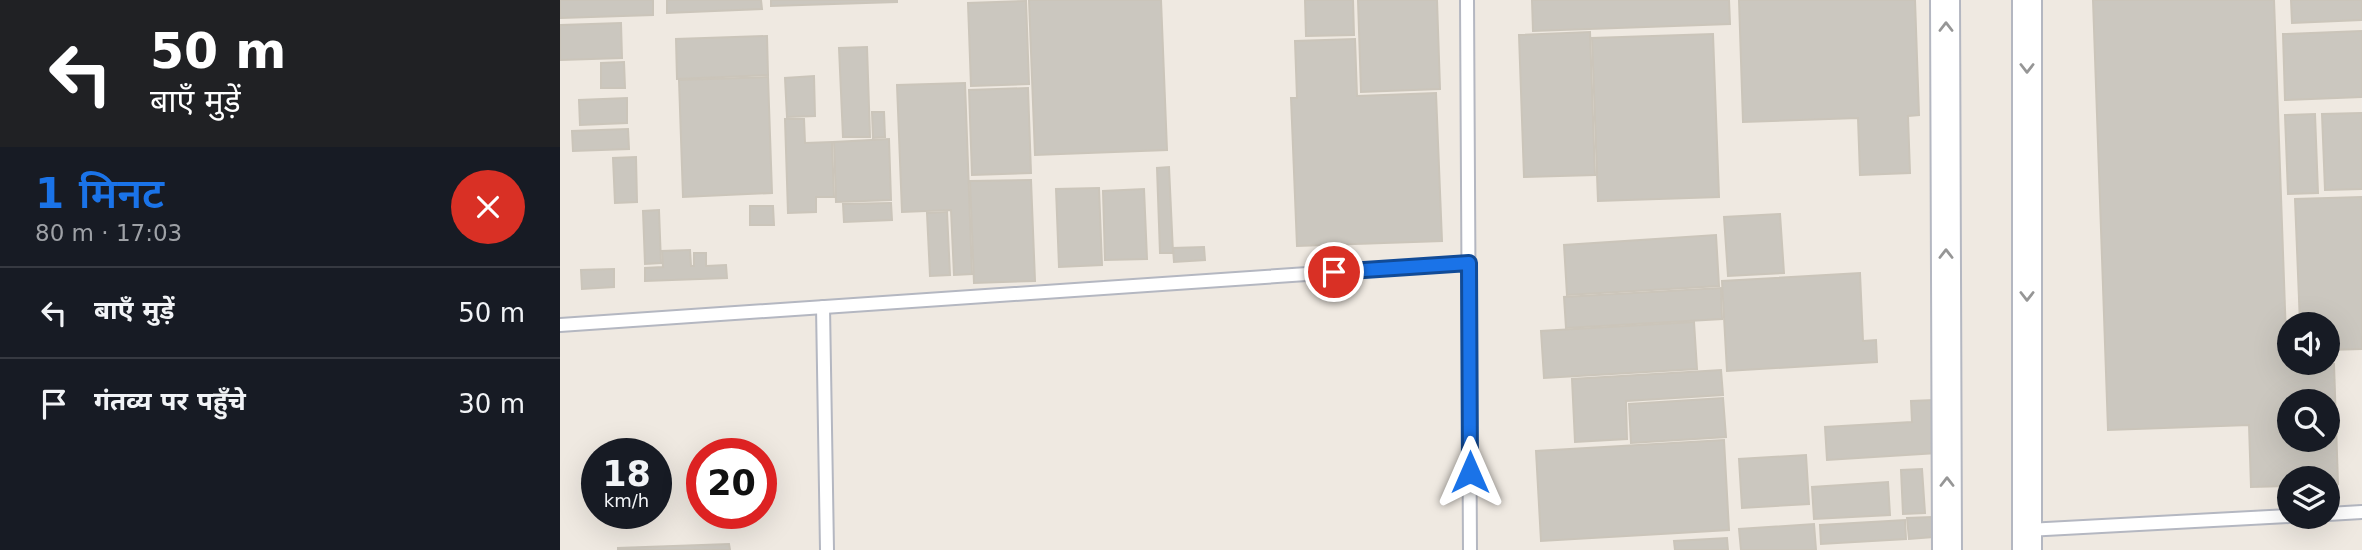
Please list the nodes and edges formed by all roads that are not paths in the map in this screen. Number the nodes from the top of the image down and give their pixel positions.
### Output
1 (1467, 0) edge
2 (1945, 0) edge
3 (2027, 0) edge
4 (1469, 263) junction
5 (823, 307) junction
6 (560, 325) edge
7 (2362, 512) edge
8 (2340, 513) edge
9 (2277, 517) edge
10 (2027, 540) edge
11 (827, 550) edge
12 (1470, 550) edge
13 (1947, 550) edge

1 - 4 lane
13 -> 2 street
3 -> 10 street
4 - 5 lane
4 - 12 lane
5 - 6 lane
5 - 11 lane
7 - 8 lane
9 - 10 lane

